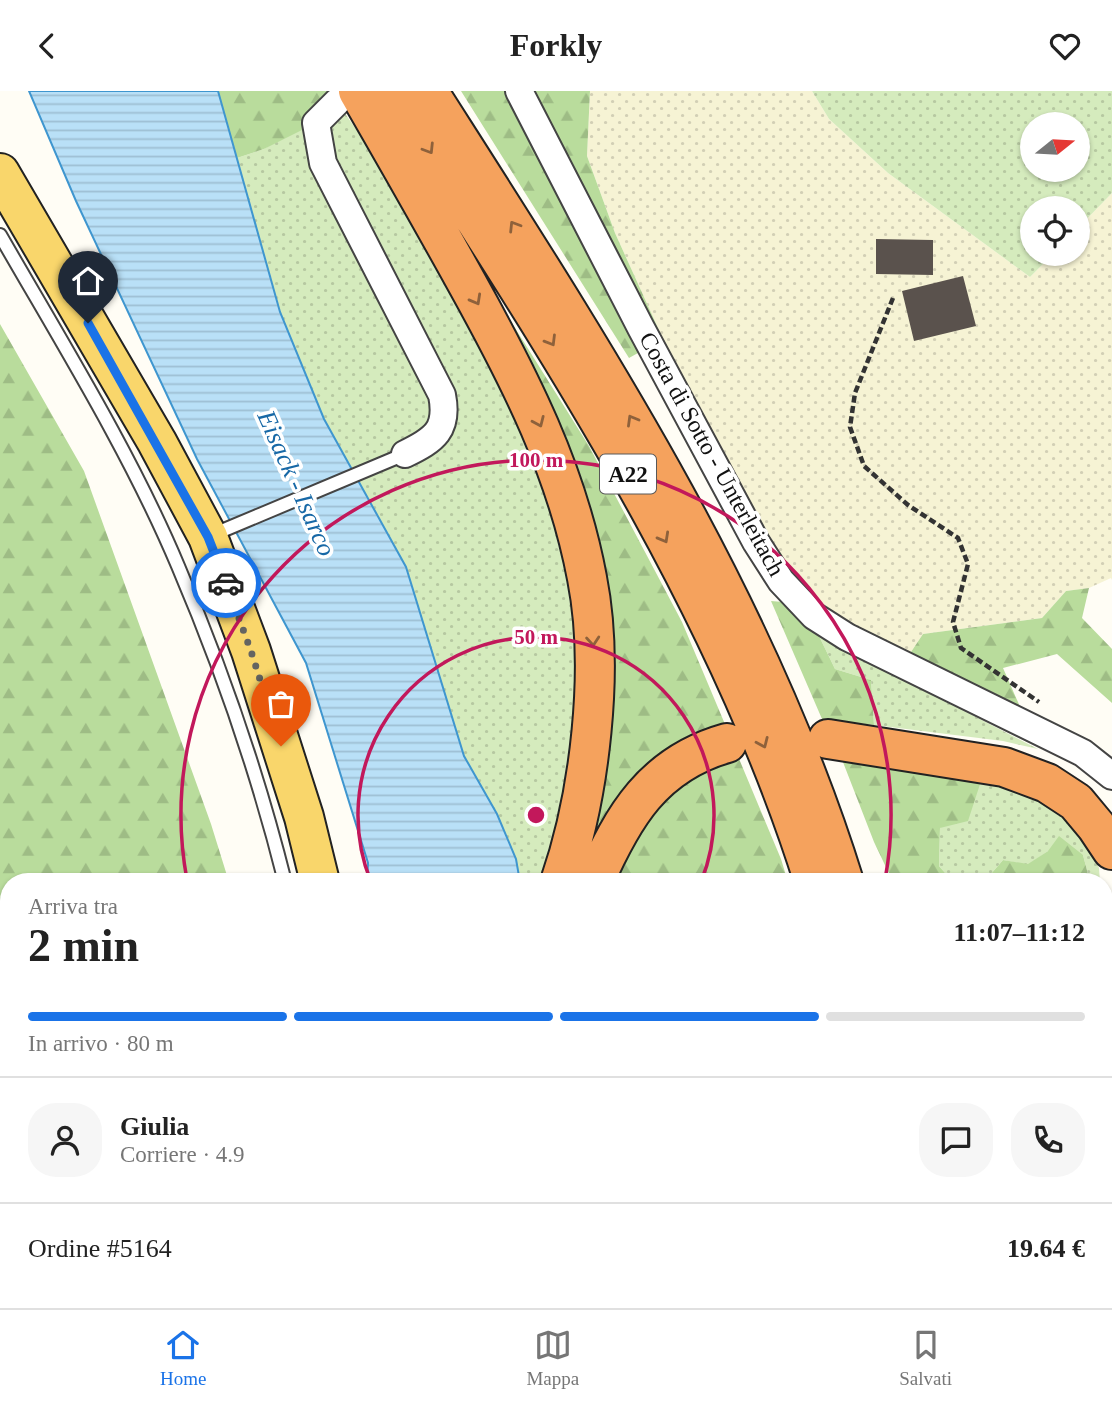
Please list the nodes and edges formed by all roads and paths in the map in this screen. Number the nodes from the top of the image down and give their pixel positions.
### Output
1 (393, 91) edge
2 (428, 91) edge
3 (519, 91) edge
4 (347, 96) edge
5 (0, 173) edge
6 (0, 235) edge
7 (893, 297) dead end
8 (405, 454) joint
9 (216, 533) junction
10 (730, 602) junction
11 (1043, 704) dead end
12 (828, 739) dead end
13 (727, 743) dead end
14 (1112, 776) edge
15 (1112, 850) edge
16 (283, 873) edge
17 (318, 873) edge
18 (573, 873) edge
19 (576, 873) edge
20 (811, 873) edge
21 (841, 873) edge
22 (868, 873) edge

1 -> 20 highway, A22
10 -> 2 highway, A22
3 - 14 street, Costa di Sotto - Unterleitach
4 - 8 street
4 -> 18 highway
5 - 9 main road
6 - 16 lane
7 - 11 path
8 - 9 lane
9 - 17 main road
10 - 21 highway, A22
10 - 22 highway
12 - 15 highway
13 - 19 highway

